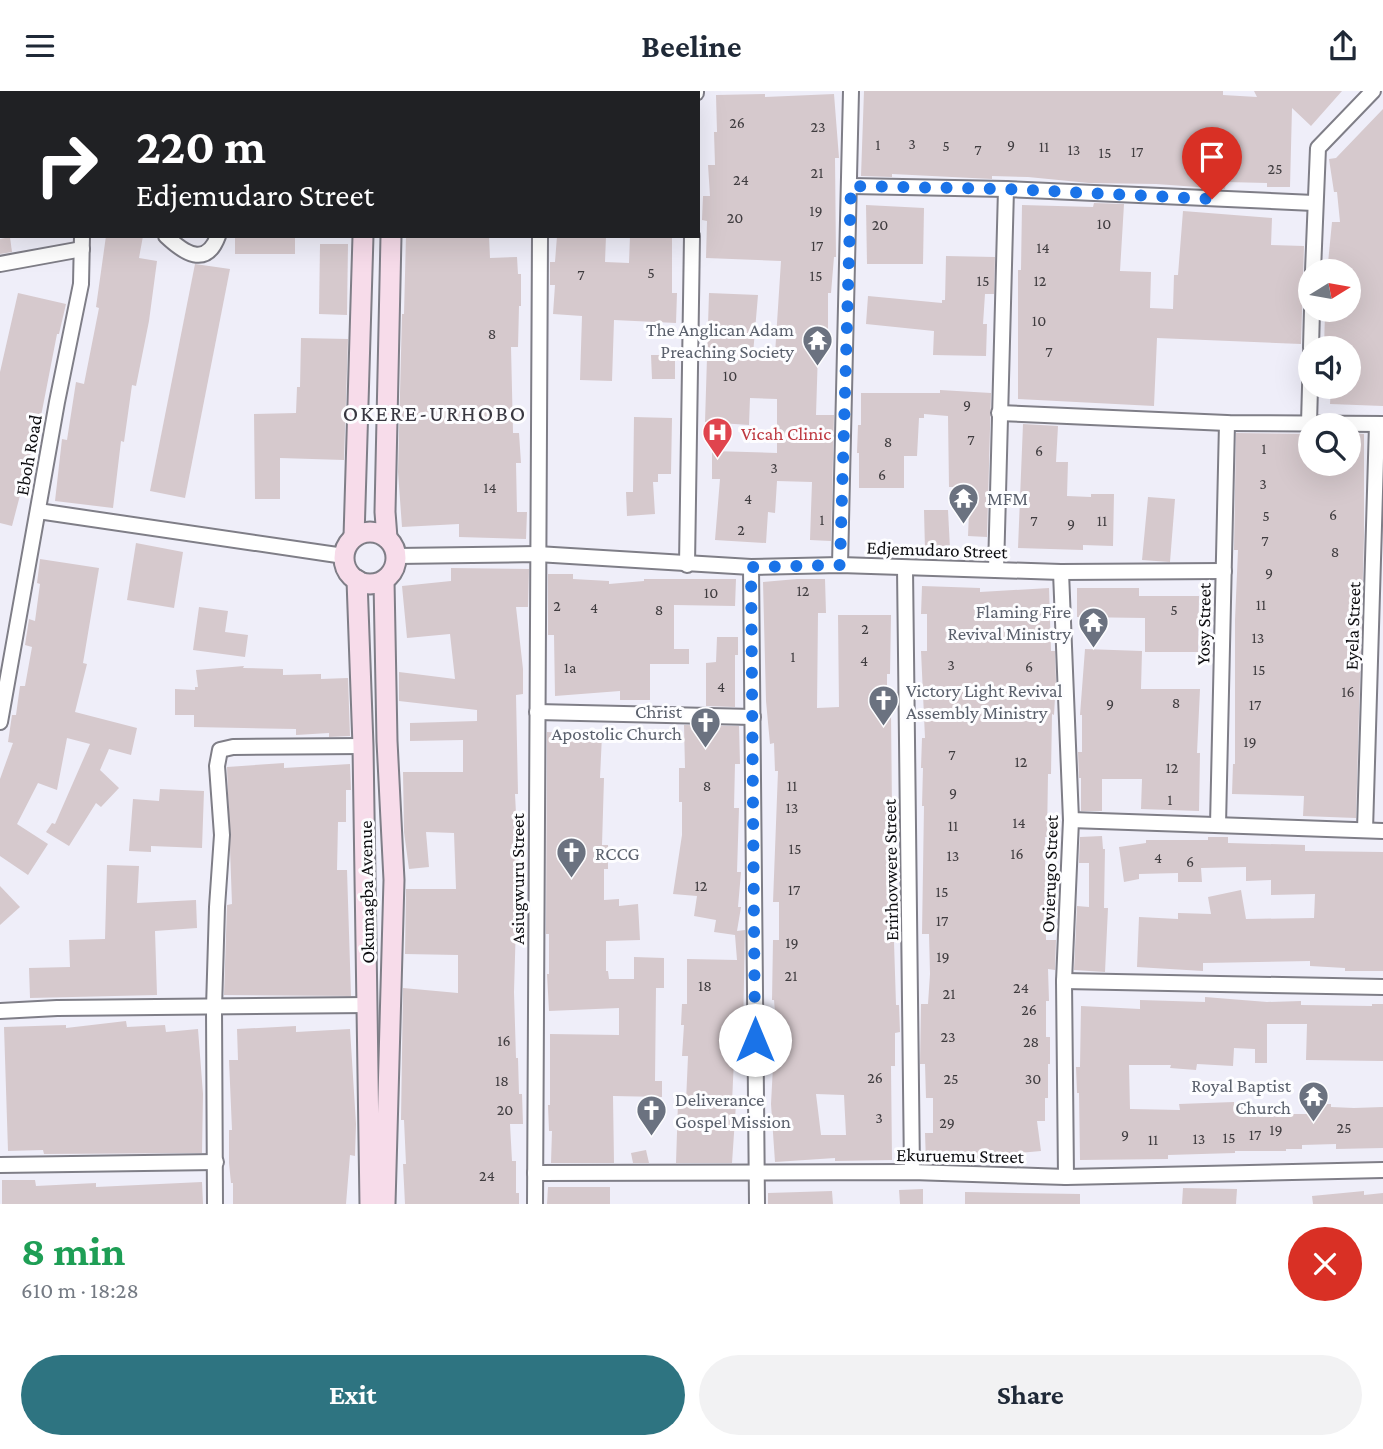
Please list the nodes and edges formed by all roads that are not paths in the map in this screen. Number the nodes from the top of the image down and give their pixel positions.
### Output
1 (851, 91) edge
2 (1373, 91) edge
3 (851, 186) junction
4 (1006, 189) junction
5 (1314, 203) junction
6 (168, 238) edge
7 (217, 238) edge
8 (363, 238) edge
9 (391, 238) edge
10 (540, 238) edge
11 (692, 238) edge
12 (82, 243) edge
13 (1313, 259) edge
14 (0, 264) edge
15 (999, 413) junction
16 (1227, 423) junction
17 (1298, 423) edge
18 (1361, 424) edge
19 (1380, 424) edge
20 (38, 510) junction
21 (354, 537) junction
22 (387, 538) junction
23 (537, 554) junction
24 (344, 556) junction
25 (397, 556) junction
26 (687, 565) junction
27 (840, 565) junction
28 (751, 567) junction
29 (905, 568) junction
30 (996, 570) junction
31 (1224, 571) junction
32 (1062, 572) junction
33 (357, 580) junction
34 (384, 581) junction
35 (5, 672) edge
36 (537, 712) junction
37 (753, 717) junction
38 (0, 722) edge
39 (363, 746) junction
40 (1070, 820) junction
41 (1218, 825) junction
42 (1365, 830) junction
43 (1383, 831) edge
44 (1065, 981) junction
45 (1383, 987) edge
46 (368, 1006) junction
47 (214, 1008) junction
48 (0, 1011) edge
49 (216, 1162) junction
50 (0, 1165) edge
51 (1383, 1170) edge
52 (912, 1172) junction
53 (535, 1174) junction
54 (756, 1174) junction
55 (1066, 1177) junction
56 (215, 1204) edge
57 (370, 1204) edge
58 (385, 1204) edge
59 (535, 1204) edge
60 (757, 1204) edge

1 - 3 street
2 - 5 street
3 - 4 street
3 - 27 street
4 - 5 street
4 - 15 street
5 - 13 street
6 - 7 street
8 - 21 main road
9 - 22 main road
10 - 23 street, Asiugwuru Street
11 - 26 street
12 - 14 street
12 - 20 street, Eboh Road
15 - 16 street
15 - 30 street
16 - 17 street
16 - 31 street, Yosy Street
18 - 19 street
19 - 42 street, Eyela Street
20 - 24 street
20 - 35 street, Eboh Road
21 - 22 main road
21 - 24 main road
22 - 25 main road
23 - 25 street, Edjemudaro Street
23 - 26 street, Edjemudaro Street
23 - 36 street, Asiugwuru Street
24 - 33 main road
25 - 34 main road
26 - 28 street, Edjemudaro Street
27 - 28 street, Edjemudaro Street
27 - 29 street, Edjemudaro Street
28 - 37 street
29 - 30 street, Edjemudaro Street
29 - 52 street, Erirhovwere Street
30 - 32 street, Edjemudaro Street
31 - 32 street, Edjemudaro Street
31 - 41 street, Yosy Street
32 - 40 street, Ovierugo Street
33 - 34 main road
33 - 39 main road, Okumagba Avenue
34 - 58 main road, Okumagba Avenue
35 - 38 street, Eboh Road
36 - 37 street
36 - 53 street, Asiugwuru Street
37 - 54 street
39 - 46 main road, Okumagba Avenue
39 - 47 street
40 - 41 street
40 - 44 street, Ovierugo Street
41 - 42 street
42 - 43 street
44 - 45 street
44 - 55 street, Ovierugo Street
46 - 47 street
46 - 57 main road, Okumagba Avenue
47 - 48 street
47 - 49 street
49 - 50 street
49 - 56 street
51 - 55 street, Ekuruemu Street
52 - 54 street, Ekuruemu Street
52 - 55 street, Ekuruemu Street
53 - 54 street, Ekuruemu Street
53 - 59 street, Asiugwuru Street
54 - 60 street

